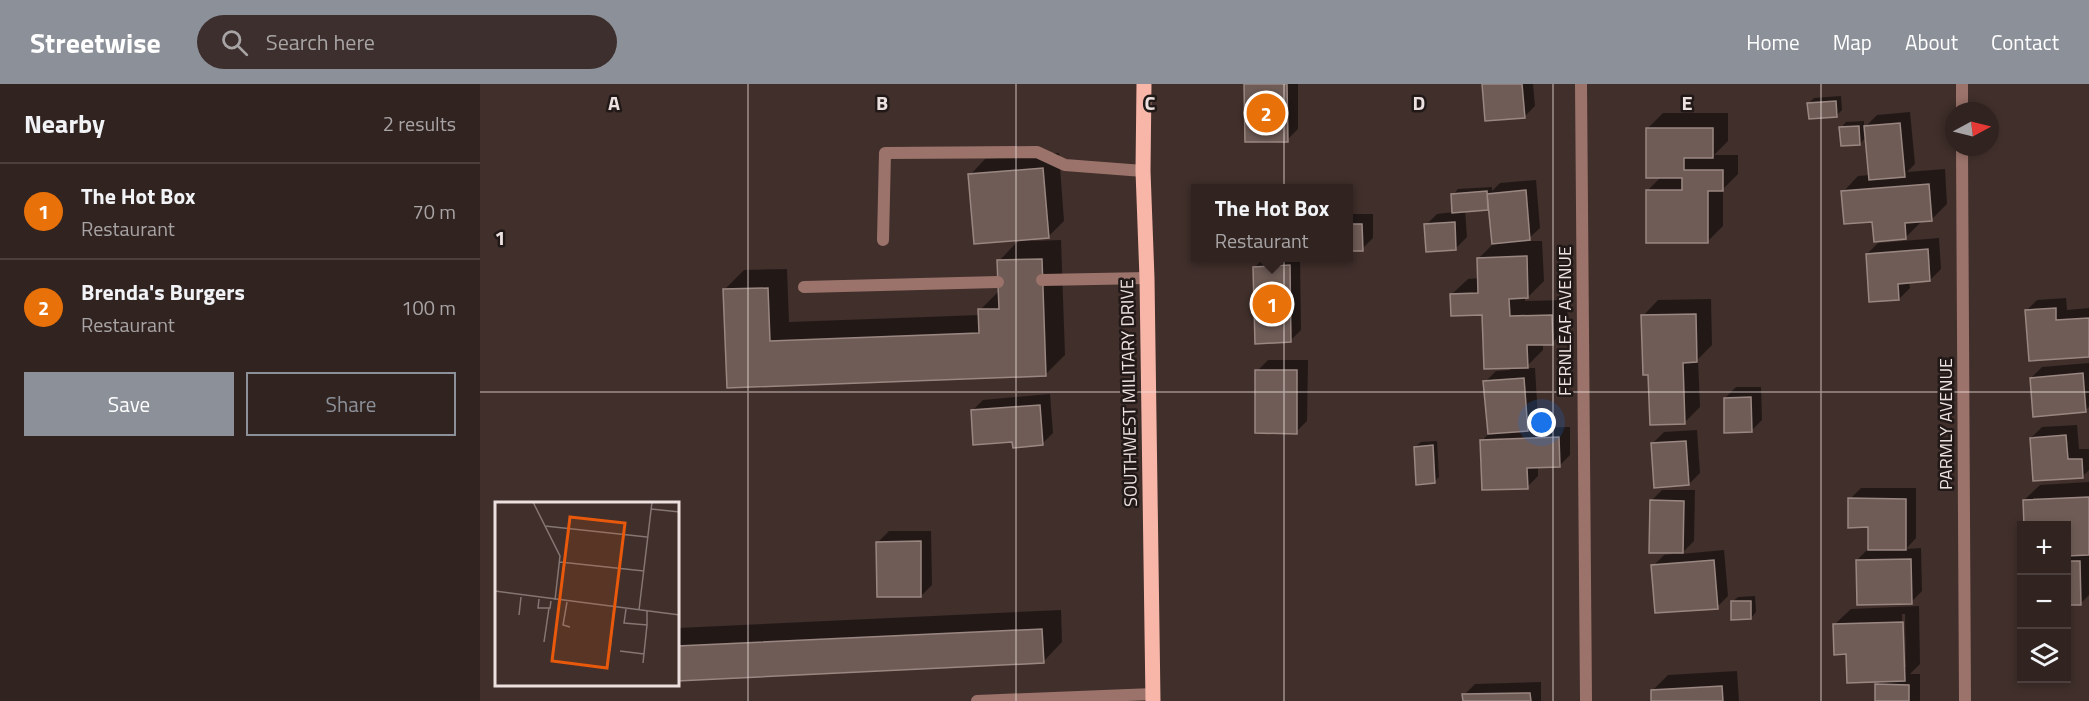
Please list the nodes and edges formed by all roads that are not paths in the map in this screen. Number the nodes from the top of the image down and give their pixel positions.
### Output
1 (1143, 84) edge
2 (1581, 84) edge
3 (1962, 84) edge
4 (1962, 102) edge
5 (1962, 156) edge
6 (1143, 171) junction
7 (883, 240) dead end
8 (1147, 278) junction
9 (1042, 280) dead end
10 (998, 282) dead end
11 (804, 287) dead end
12 (1153, 698) edge
13 (977, 701) edge
14 (1586, 701) edge
15 (1965, 701) edge

1 - 6 main road, SOUTHWEST MILITARY DRIVE
2 - 14 street, FERNLEAF AVENUE
3 - 4 street
5 - 15 street, PARMLY AVENUE
6 - 7 street
6 - 8 main road, SOUTHWEST MILITARY DRIVE
8 - 9 street
8 - 12 main road, SOUTHWEST MILITARY DRIVE
10 - 11 street
12 - 13 street

